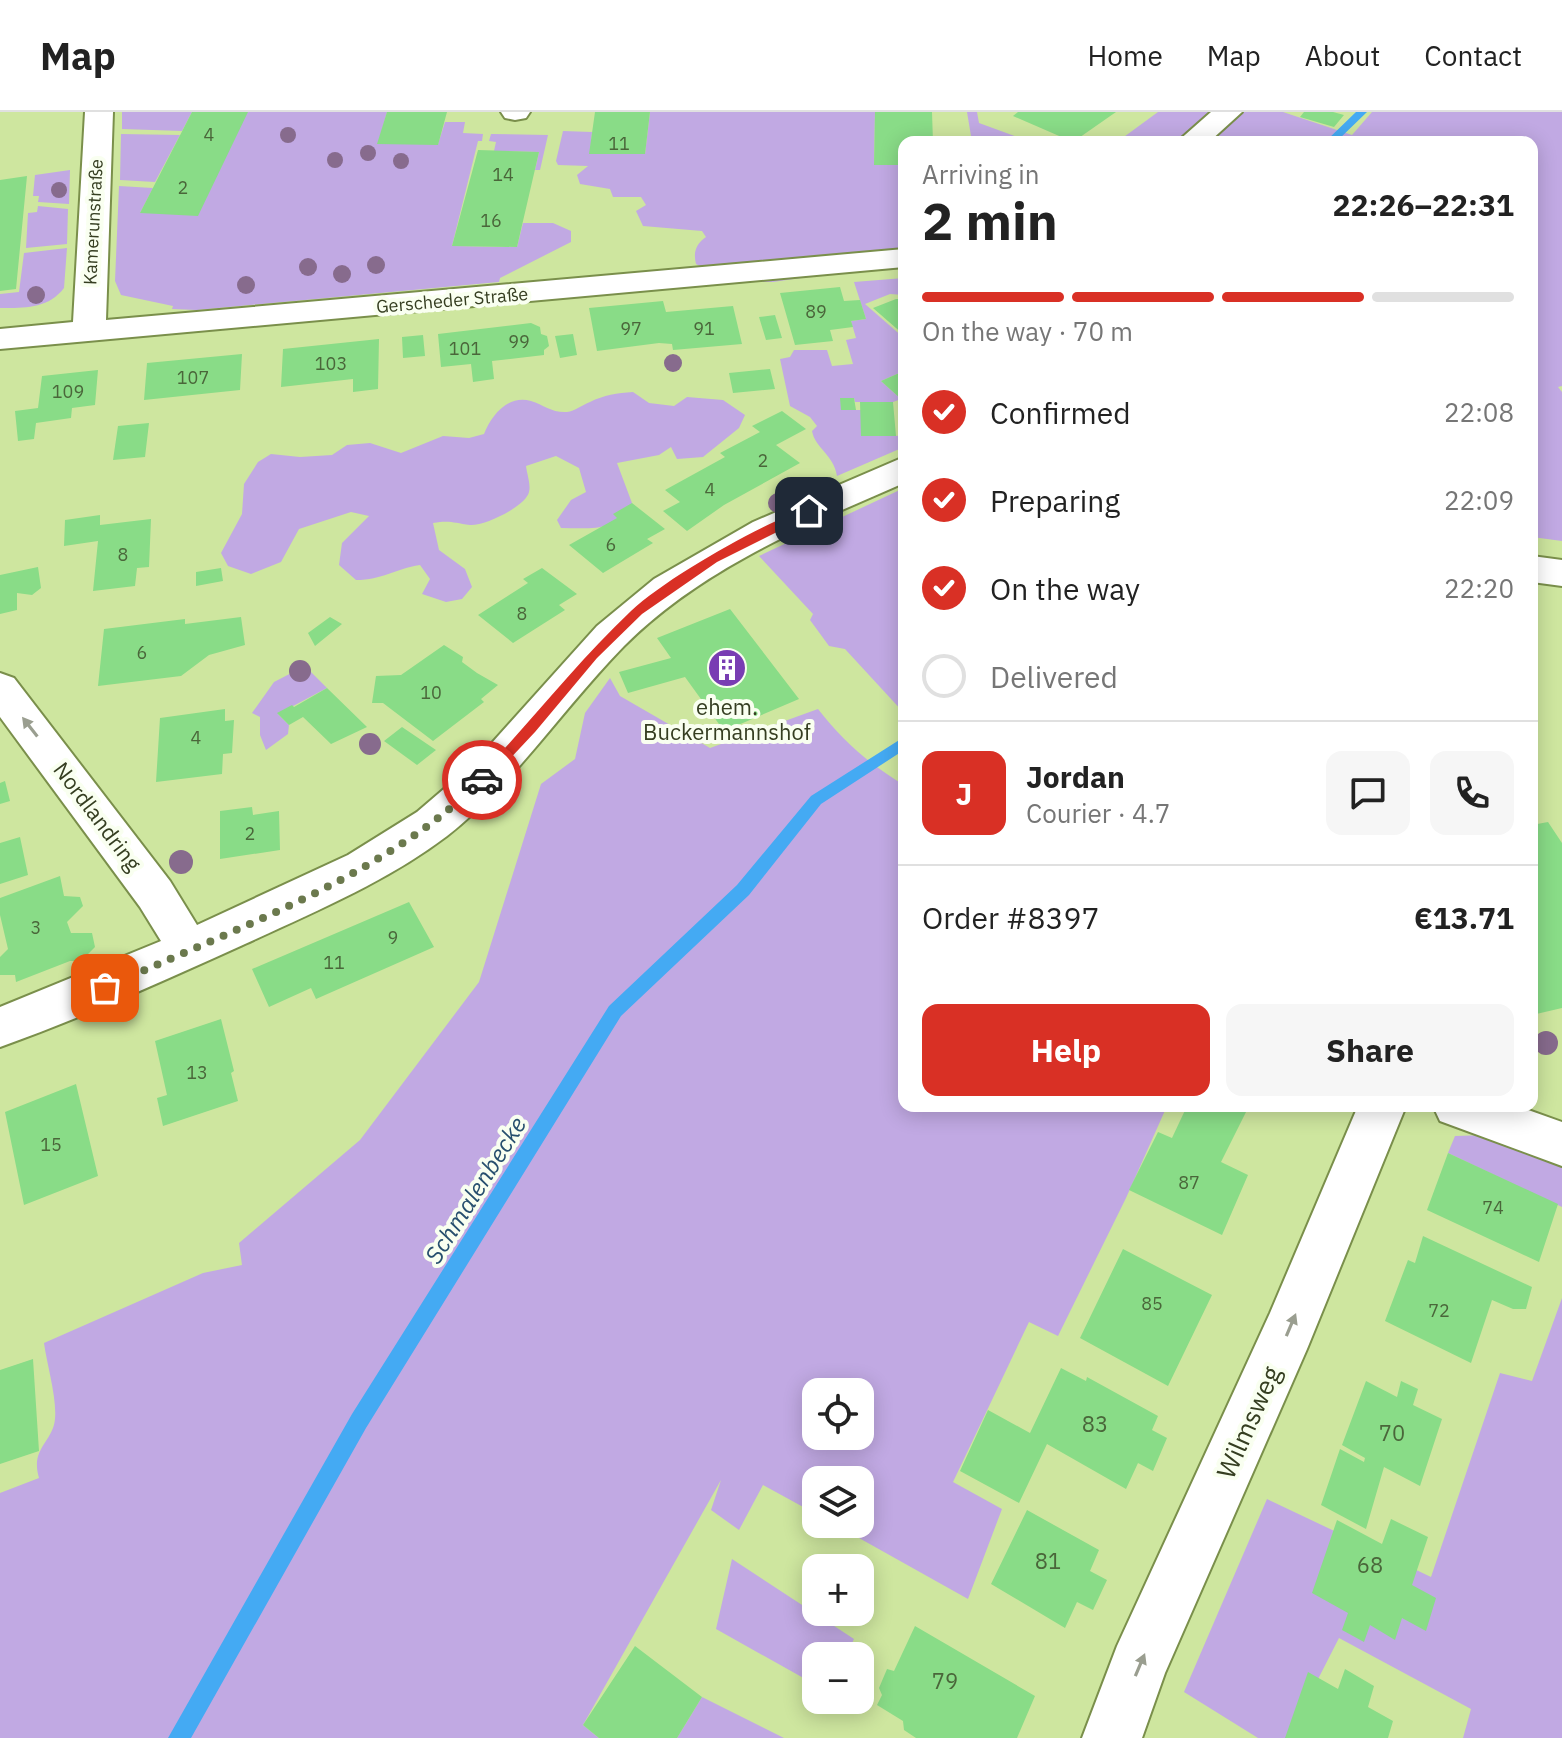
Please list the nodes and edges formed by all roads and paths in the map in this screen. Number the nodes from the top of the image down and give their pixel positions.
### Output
1 (99, 112) edge
2 (1228, 112) edge
3 (1198, 136) edge
4 (898, 259) edge
5 (89, 333) junction
6 (0, 339) edge
7 (898, 472) edge
8 (1538, 570) edge
9 (1562, 573) edge
10 (0, 688) edge
11 (187, 950) junction
12 (0, 1027) edge
13 (1380, 1112) edge
14 (1476, 1112) edge
15 (1562, 1144) edge
16 (1112, 1738) edge

1 - 5 street, Kamerunstraße
2 - 3 street
4 - 5 street, Gerscheder Straße
5 - 6 street, Gerscheder Straße
7 - 11 street
8 - 9 street
11 -> 10 street, Nordlandring
11 - 12 street
16 -> 13 street, Wilmsweg
14 - 15 street

